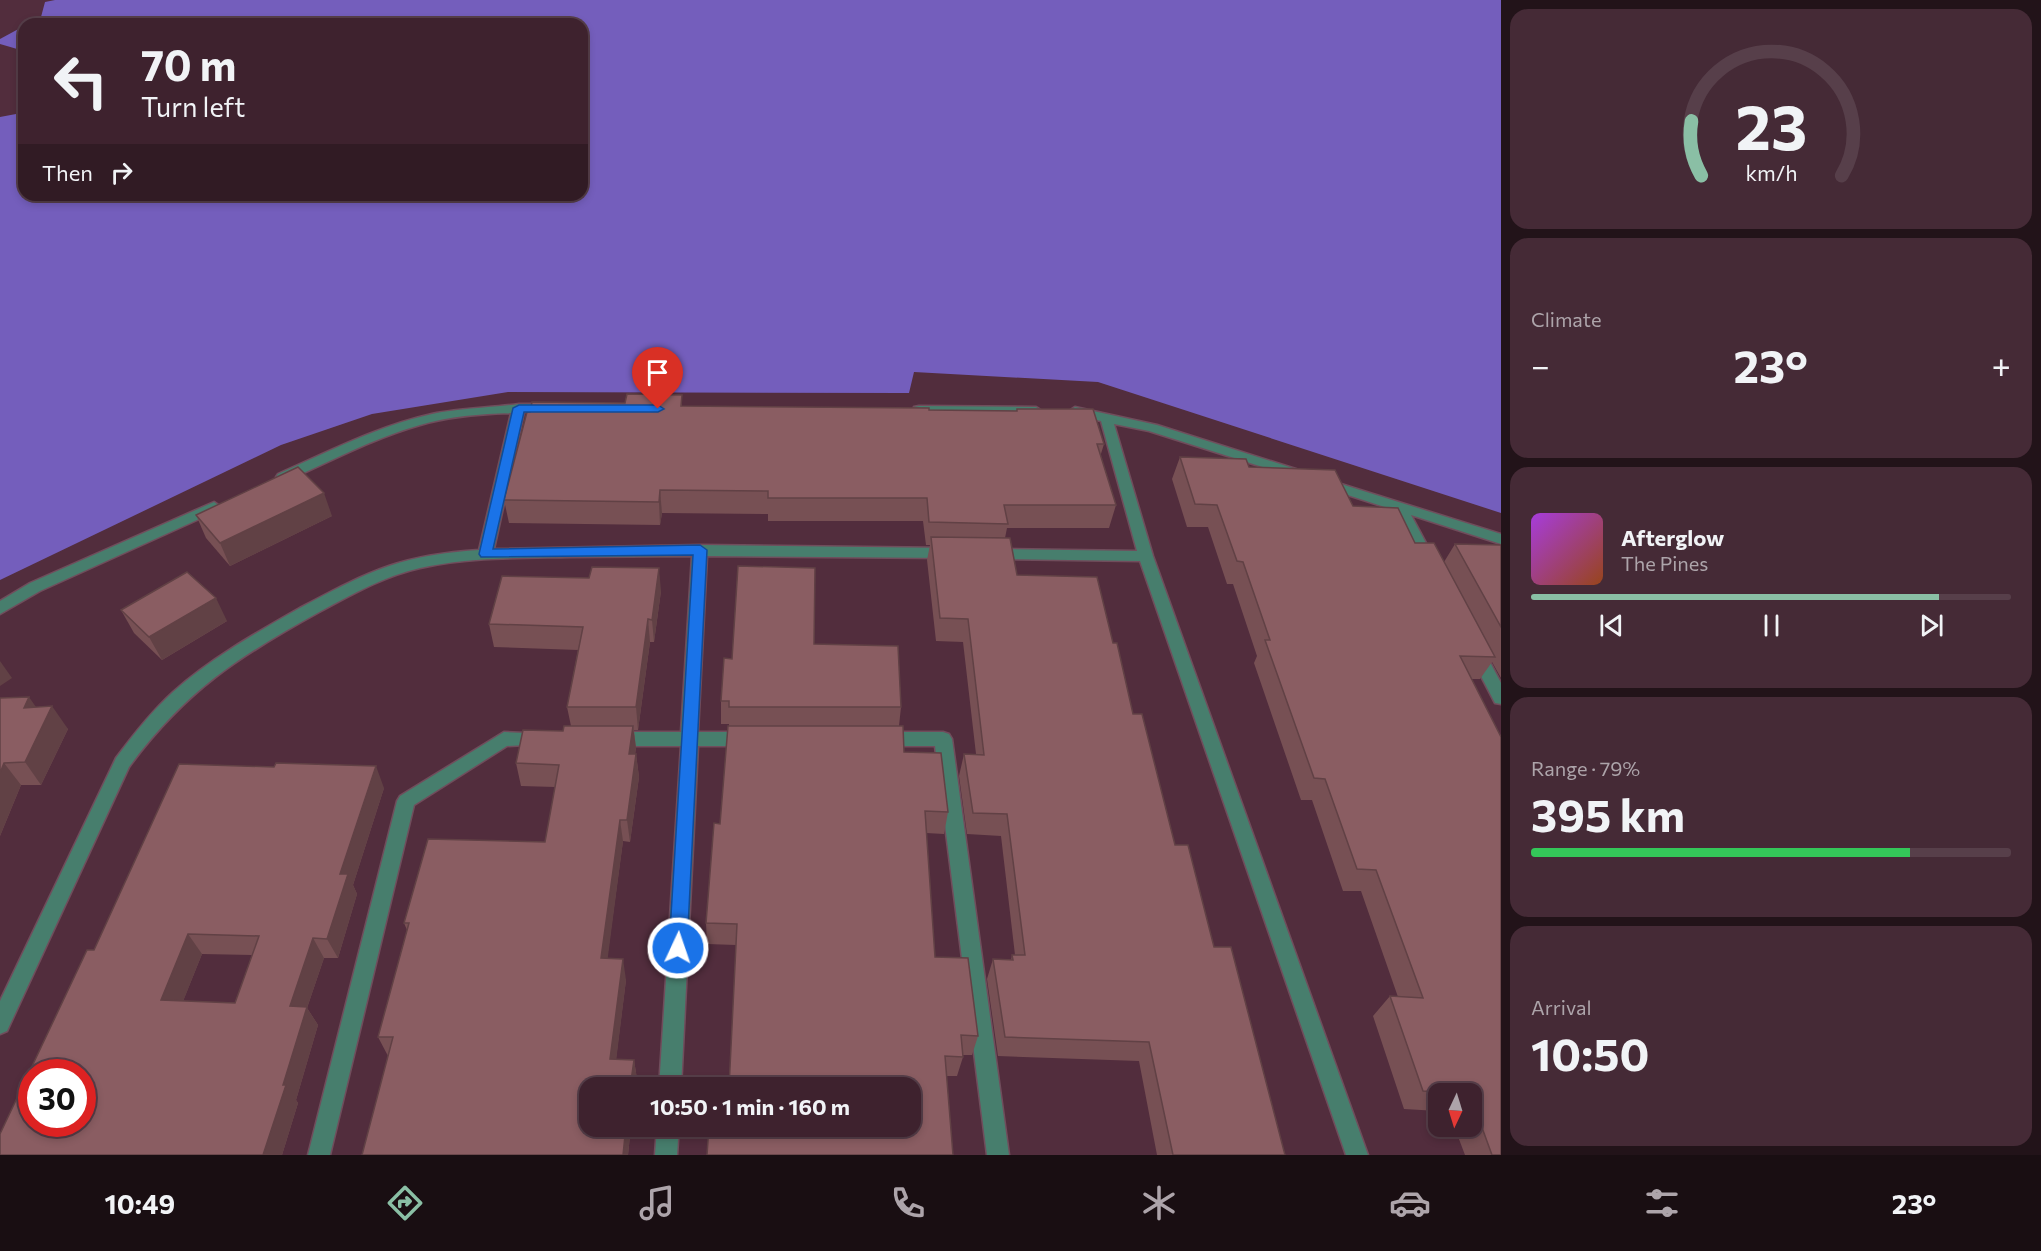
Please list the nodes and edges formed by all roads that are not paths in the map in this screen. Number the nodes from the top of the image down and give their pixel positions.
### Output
1 (519, 408) junction
2 (567, 408) edge
3 (910, 410) edge
4 (1106, 417) junction
5 (270, 483) edge
6 (228, 502) edge
7 (1399, 506) junction
8 (1501, 539) edge
9 (700, 550) junction
10 (958, 553) edge
11 (485, 554) junction
12 (982, 554) edge
13 (1146, 556) junction
14 (1437, 577) edge
15 (0, 608) edge
16 (1469, 637) edge
17 (1501, 698) edge
18 (561, 739) edge
19 (596, 739) edge
20 (770, 739) edge
21 (862, 739) edge
22 (689, 740) junction
23 (0, 1024) edge
24 (671, 1077) edge
25 (667, 1137) edge
26 (319, 1155) edge
27 (666, 1155) edge
28 (998, 1155) edge
29 (1357, 1155) edge

1 - 2 street
1 - 5 street
1 - 11 street
3 - 4 street
4 - 7 street
4 - 13 street
6 - 15 street
7 - 8 street
7 - 14 street
9 - 10 street
9 - 11 street
9 - 22 street
11 - 23 street
12 - 13 street
13 - 29 street
16 - 17 street
18 - 26 street
19 - 22 street
20 - 22 street
21 - 28 street
22 - 24 street
25 - 27 street

